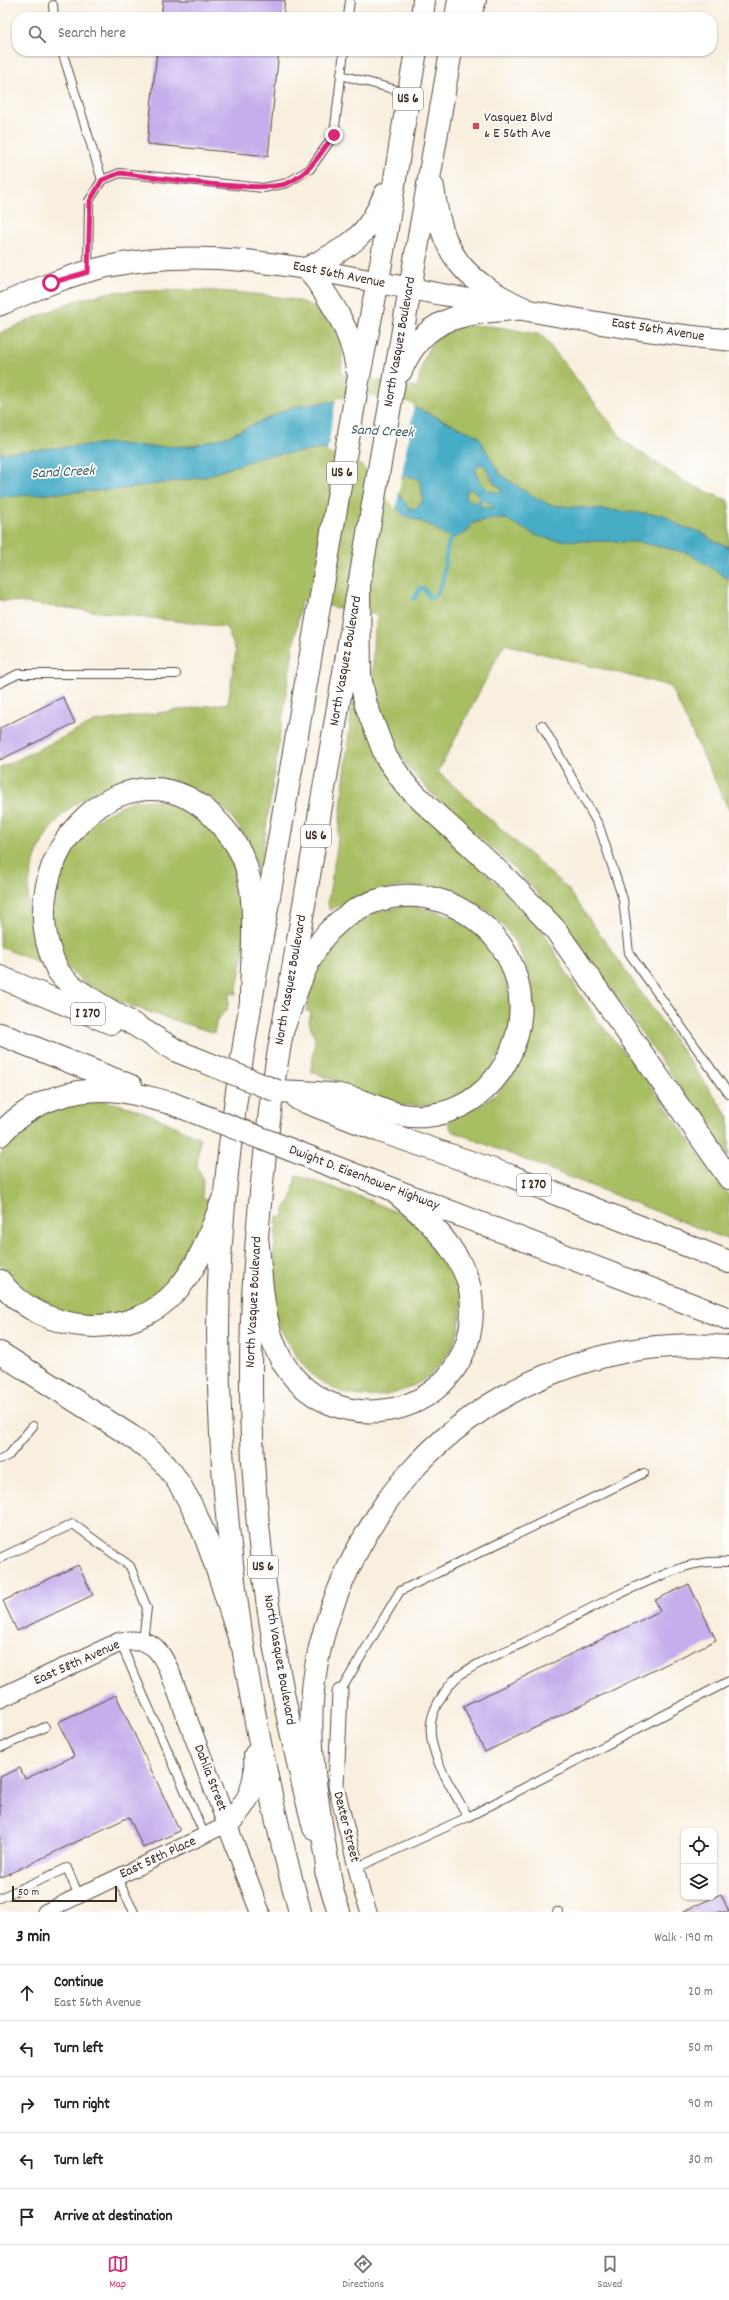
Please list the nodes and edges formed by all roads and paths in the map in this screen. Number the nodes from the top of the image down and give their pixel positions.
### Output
1 (350, 0) edge
2 (424, 0) edge
3 (459, 0) edge
4 (475, 0) edge
5 (53, 5) dead end
6 (54, 12) edge
7 (349, 12) edge
8 (423, 12) edge
9 (457, 12) edge
10 (471, 12) edge
11 (64, 56) edge
12 (343, 56) edge
13 (415, 56) edge
14 (450, 56) edge
15 (456, 56) edge
16 (341, 75) junction
17 (444, 91) junction
18 (409, 94) junction
19 (399, 147) junction
20 (431, 168) junction
21 (102, 180) junction
22 (308, 268) junction
23 (88, 272) junction
24 (378, 282) junction
25 (409, 288) junction
26 (0, 305) edge
27 (523, 308) junction
28 (729, 340) edge
29 (358, 382) junction
30 (391, 394) junction
31 (354, 634) junction
32 (176, 674) dead end
33 (0, 683) edge
34 (542, 725) dead end
35 (0, 977) edge
36 (251, 1003) junction
37 (282, 1032) junction
38 (0, 1034) edge
39 (177, 1051) junction
40 (729, 1094) edge
41 (171, 1103) junction
42 (339, 1105) junction
43 (0, 1135) edge
44 (729, 1178) edge
45 (391, 1189) junction
46 (223, 1199) junction
47 (257, 1238) junction
48 (729, 1262) edge
49 (0, 1281) edge
50 (729, 1319) edge
51 (729, 1347) edge
52 (0, 1353) edge
53 (33, 1426) dead end
54 (0, 1460) edge
55 (644, 1473) dead end
56 (0, 1558) edge
57 (729, 1562) edge
58 (120, 1642) junction
59 (242, 1643) junction
60 (149, 1644) junction
61 (729, 1681) edge
62 (340, 1692) joint
63 (0, 1698) edge
64 (254, 1718) junction
65 (45, 1727) dead end
66 (0, 1748) edge
67 (468, 1817) junction
68 (228, 1824) junction
69 (205, 1836) junction
70 (356, 1868) junction
71 (117, 1878) junction
72 (332, 1888) junction
73 (79, 1896) junction
74 (0, 1898) edge
75 (45, 1912) edge
76 (134, 1912) edge
77 (260, 1912) edge
78 (300, 1912) edge
79 (339, 1912) edge
80 (369, 1912) edge

1 - 7 lane
2 - 8 main road
3 - 9 main road
4 - 10 main road
5 - 6 lane
11 - 21 lane
12 - 16 lane
13 - 18 main road, US 6
14 - 17 main road, North Vasquez Boulevard / US 6
15 - 17 main road
16 - 18 lane
16 - 21 lane
17 - 20 main road, North Vasquez Boulevard / US 6
18 - 19 main road, US 6
19 - 22 main road
19 - 24 main road, US 6
20 - 25 main road, North Vasquez Boulevard / US 6
20 - 27 main road
21 - 23 lane
22 - 23 main road, East 56th Avenue
22 - 24 main road, East 56th Avenue
22 - 29 main road
23 - 26 main road, East 56th Avenue
24 - 25 main road, East 56th Avenue
24 - 29 main road, US 6
25 - 27 main road, East 56th Avenue
25 - 30 main road, North Vasquez Boulevard / US 6
27 - 28 main road, East 56th Avenue
27 - 30 main road
29 - 36 main road, US 6
30 - 31 main road, North Vasquez Boulevard / US 6
31 - 37 main road, North Vasquez Boulevard / US 6
31 - 44 main road
32 - 33 lane
34 - 40 lane
35 - 39 main road, I 270
36 - 39 main road
36 - 46 main road, US 6
37 - 42 main road
37 - 47 main road, North Vasquez Boulevard / US 6
38 - 41 main road, Dwight D. Eisenhower Highway
39 - 42 main road, I 270, bridge
41 - 43 main road
41 - 45 main road, Dwight D. Eisenhower Highway, bridge
42 - 48 main road, I 270
45 - 47 main road
45 - 50 main road, Dwight D. Eisenhower Highway
46 - 49 main road
46 - 59 main road, US 6
47 - 72 main road, North Vasquez Boulevard / US 6
51 - 72 main road
52 - 59 main road
53 - 54 lane
55 - 62 lane
56 - 60 lane
57 - 67 lane
58 - 60 street, East 58th Avenue
58 - 63 street, East 58th Avenue
58 - 69 lane
59 - 64 main road, US 6
60 - 68 street, Dahlia Street
61 - 67 lane
62 - 70 street, Dexter Street
64 - 68 main road
64 - 78 main road, US 6
65 - 66 lane
67 - 70 lane
68 - 69 street, East 58th Place
68 - 77 street, Dahlia Street
69 - 71 street, East 58th Place
70 - 80 street, Dexter Street
71 - 73 street, East 58th Place
71 - 76 lane
72 - 79 main road, North Vasquez Boulevard / US 6
73 - 74 lane
73 - 75 street, East 58th Place

